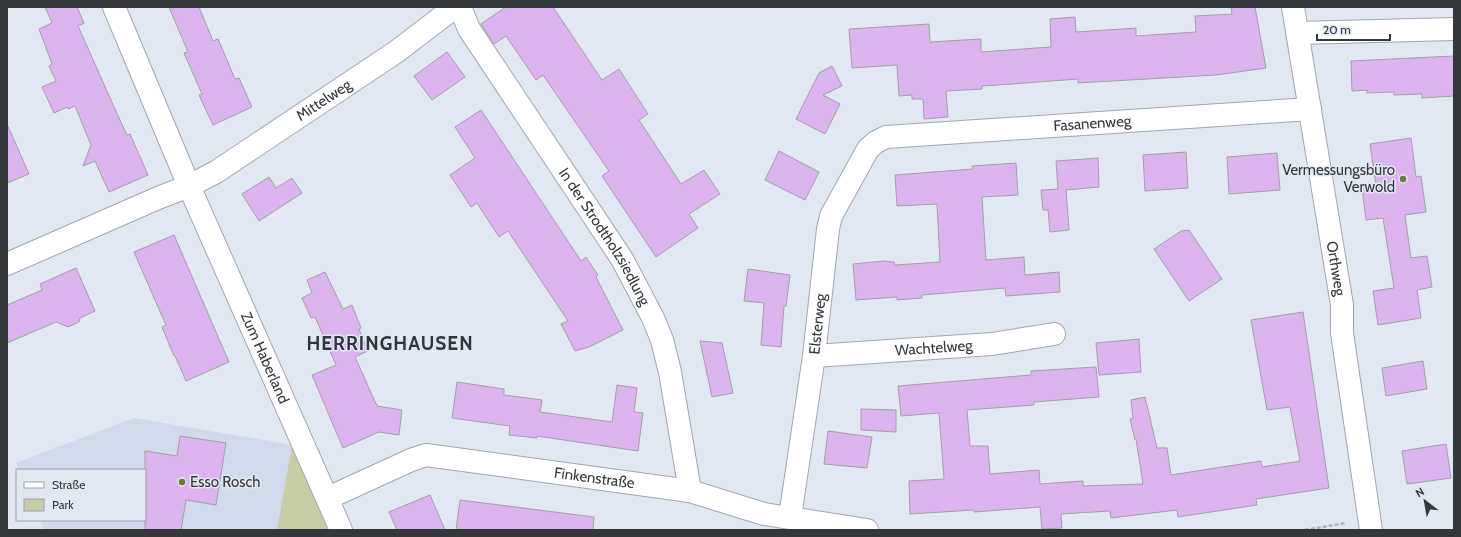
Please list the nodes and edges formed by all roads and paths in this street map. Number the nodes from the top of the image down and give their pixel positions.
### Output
1 (114, 7) edge
2 (454, 7) edge
3 (460, 7) edge
4 (1293, 7) edge
5 (1454, 29) edge
6 (1298, 33) junction
7 (1310, 109) junction
8 (876, 142) joint
9 (189, 186) junction
10 (7, 264) edge
11 (1054, 334) dead end
12 (814, 356) junction
13 (690, 492) junction
14 (328, 498) junction
15 (790, 518) junction
16 (1371, 524) edge
17 (341, 530) edge
18 (867, 530) edge
19 (1305, 530) edge

1 - 9 street, Zum Haberland
2 - 9 street, Mittelweg
3 - 13 street, In der Strodtholzsiedlung
4 - 6 street, Orthweg
5 - 6 street
6 - 7 street, Orthweg
7 - 8 street, Fasanenweg
7 - 16 street, Orthweg
8 - 12 street, Elsterweg
9 - 10 street
9 - 14 street, Zum Haberland
11 - 12 street, Wachtelweg
12 - 15 street, Elsterweg
13 - 14 street, Finkenstraße
13 - 15 street, Finkenstraße
14 - 17 street, Zum Haberland
15 - 18 street, Finkenstraße
16 - 19 path

